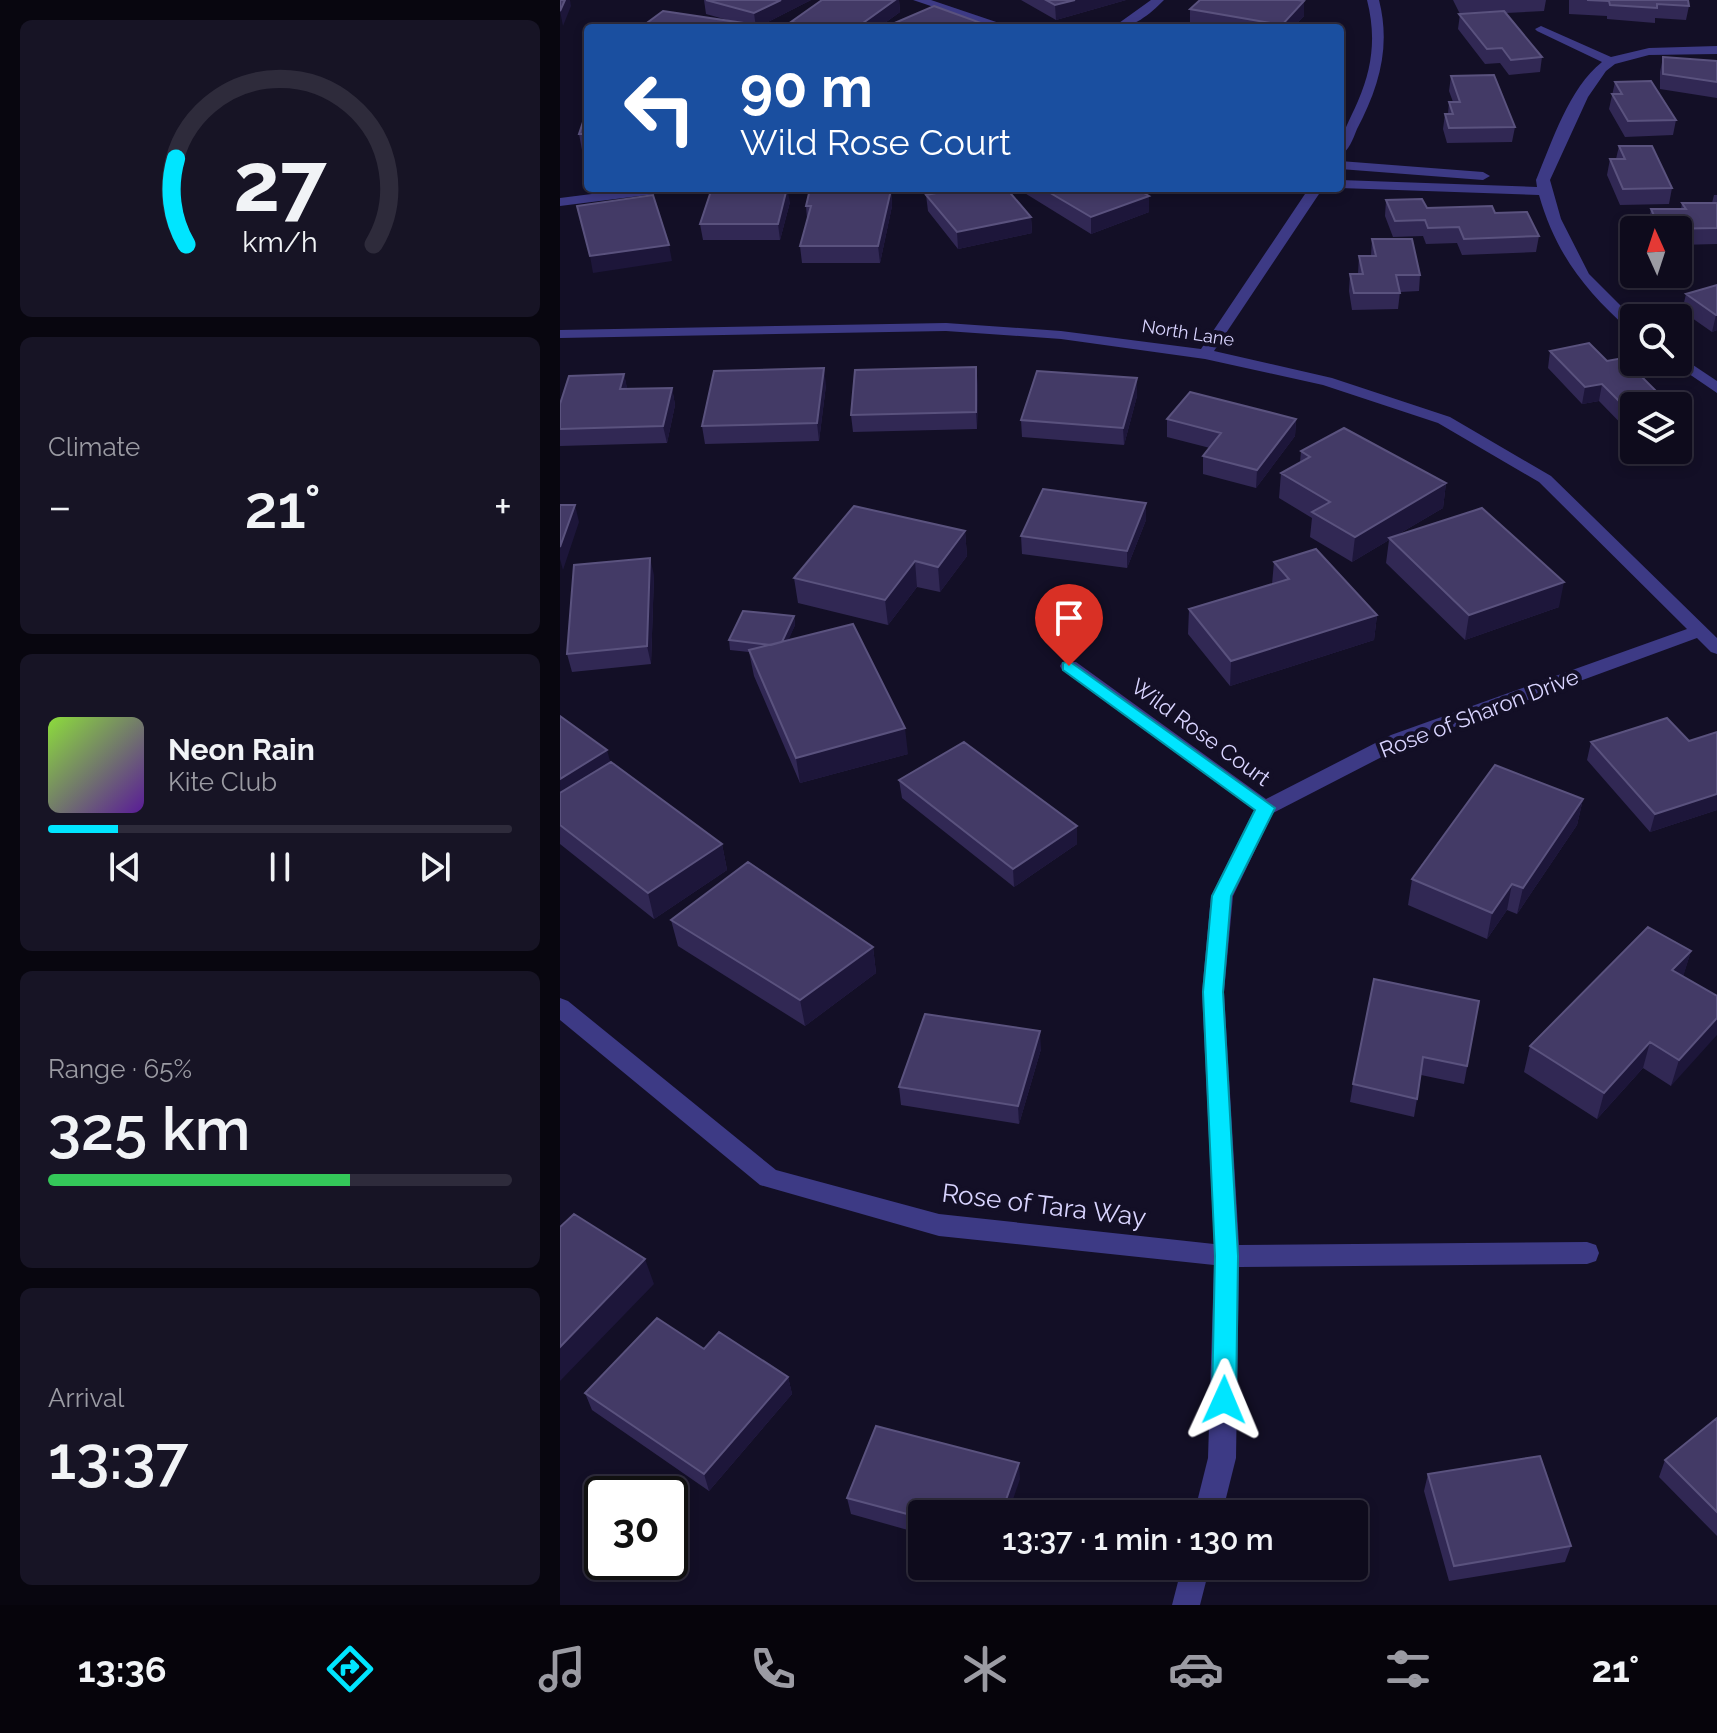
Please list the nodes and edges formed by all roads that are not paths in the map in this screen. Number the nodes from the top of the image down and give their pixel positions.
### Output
1 (919, 0) edge
2 (1158, 0) edge
3 (1373, 0) edge
4 (995, 24) edge
5 (1126, 24) edge
6 (1541, 29) dead end
7 (1717, 50) edge
8 (1610, 61) junction
9 (1344, 143) edge
10 (1344, 165) edge
11 (1344, 184) edge
12 (1543, 186) junction
13 (639, 192) edge
14 (1313, 192) edge
15 (560, 202) edge
16 (1620, 313) edge
17 (560, 334) edge
18 (1205, 354) junction
19 (1692, 370) edge
20 (1717, 388) edge
21 (1697, 632) junction
22 (1717, 648) edge
23 (1069, 666) dead end
24 (1265, 808) junction
25 (560, 1007) edge
26 (1587, 1253) dead end
27 (1227, 1256) junction
28 (1212, 1500) edge
29 (1192, 1580) edge
30 (1186, 1605) edge

1 - 4 street
2 - 5 street
3 - 9 street
6 - 8 street
7 - 8 street
8 - 12 street
10 - 12 street
11 - 12 street
12 - 16 street
13 - 15 street
14 - 18 street
17 - 18 street, North Lane
18 - 21 street, North Lane
19 - 20 street
21 - 22 street, North Lane
21 - 24 street, Rose of Sharon Drive
23 - 24 street, Wild Rose Court
24 - 27 street
25 - 27 street, Rose of Tara Way
26 - 27 street, Rose of Tara Way
27 - 28 street
29 - 30 street

